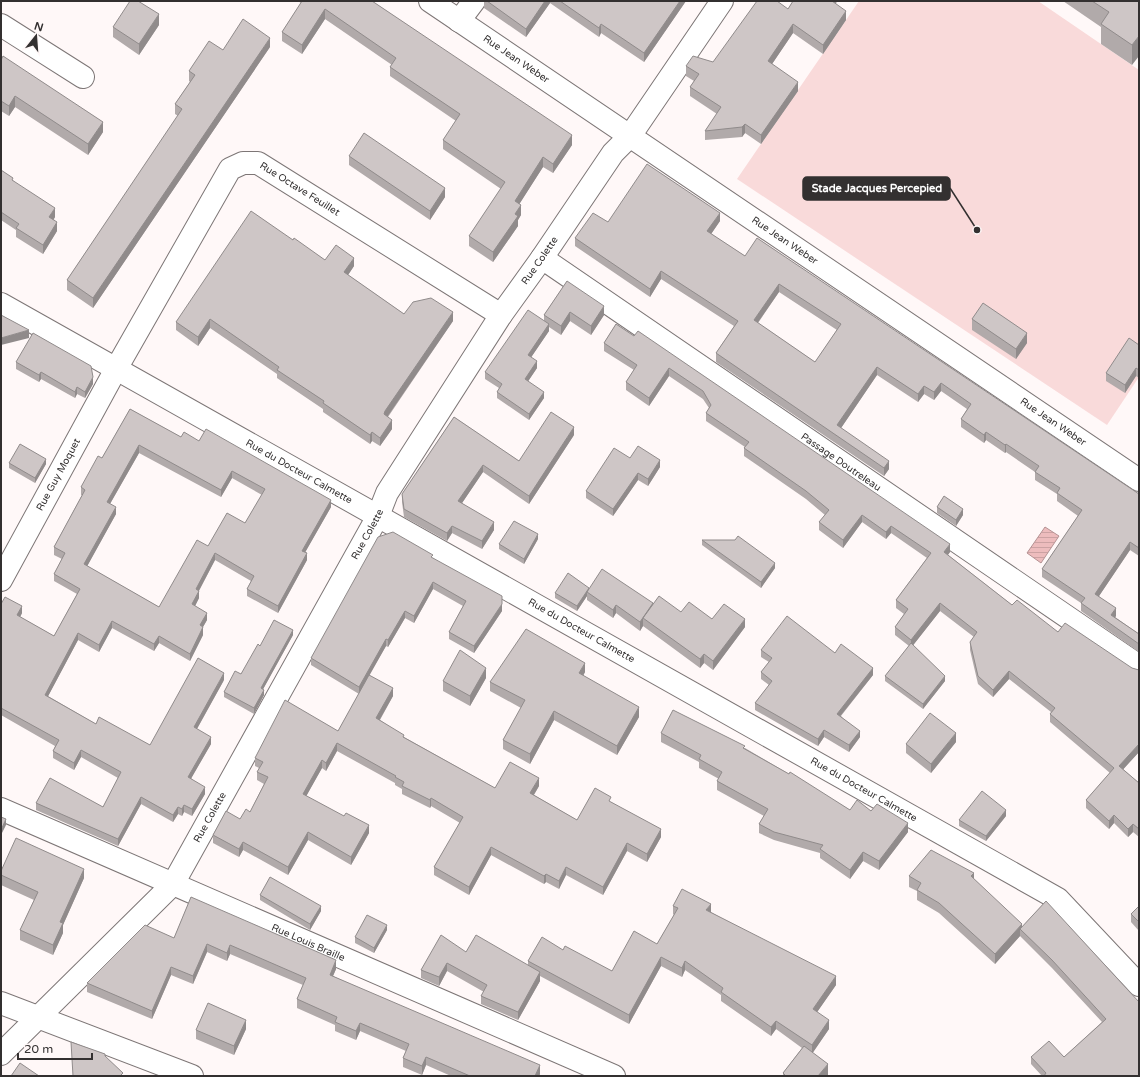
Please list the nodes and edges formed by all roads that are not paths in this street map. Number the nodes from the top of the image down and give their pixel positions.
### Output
1 (430, 1) edge
2 (474, 1) edge
3 (722, 1) edge
4 (459, 21) junction
5 (1, 25) edge
6 (83, 77) dead end
7 (630, 136) junction
8 (542, 258) junction
9 (1, 304) edge
10 (501, 315) junction
11 (116, 369) junction
12 (1139, 480) edge
13 (378, 516) junction
14 (1, 580) edge
15 (1139, 666) edge
16 (1, 809) edge
17 (173, 884) junction
18 (1139, 985) edge
19 (1, 1003) edge
20 (39, 1017) junction
21 (1, 1054) edge
22 (192, 1076) edge
23 (614, 1076) edge

1 - 4 street, Rue Jean Weber
2 - 4 street
3 - 7 street, Rue Colette
4 - 7 street, Rue Jean Weber
5 - 6 street
7 - 8 street, Rue Colette
7 - 12 street, Rue Jean Weber
8 - 10 street, Rue Colette
8 - 15 street, Passage Doutreleau
9 - 11 street, Rue du Docteur Calmette
10 - 11 street, Rue Octave Feuillet
10 - 13 street, Rue Colette
11 - 13 street, Rue du Docteur Calmette
11 - 14 street, Rue Guy Moquet
13 - 17 street, Rue Colette
13 - 18 street, Rue du Docteur Calmette
16 - 17 street, Rue Louis Braille
17 - 20 street, Rue Colette
17 - 23 street, Rue Louis Braille
19 - 20 street
20 - 21 street, Rue Colette
20 - 22 street

